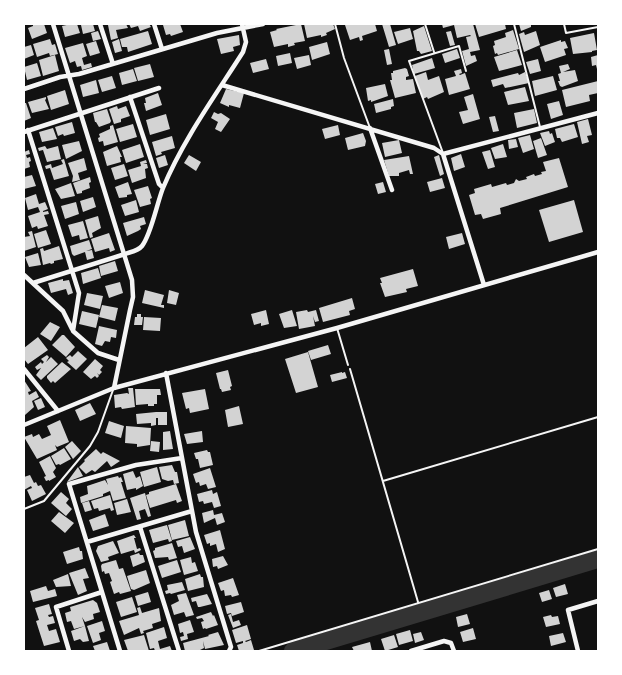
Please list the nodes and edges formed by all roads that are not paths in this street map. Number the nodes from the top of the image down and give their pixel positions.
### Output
1 (52, 24) edge
2 (100, 24) edge
3 (154, 24) edge
4 (263, 24) edge
5 (335, 24) edge
6 (425, 24) edge
7 (514, 24) edge
8 (564, 24) edge
9 (242, 25) edge
10 (598, 27) edge
11 (162, 49) junction
12 (434, 53) junction
13 (113, 64) junction
14 (466, 71) dead end
15 (69, 75) junction
16 (222, 85) junction
17 (24, 88) edge
18 (159, 88) dead end
19 (130, 97) junction
20 (81, 113) junction
21 (598, 114) edge
22 (370, 128) junction
23 (541, 129) junction
24 (26, 131) edge
25 (443, 154) junction
26 (163, 188) junction
27 (392, 190) dead end
28 (598, 252) edge
29 (125, 254) junction
30 (72, 271) junction
31 (24, 275) edge
32 (33, 283) junction
33 (484, 285) junction
34 (337, 328) junction
35 (73, 331) junction
36 (119, 360) junction
37 (348, 365) road end
38 (24, 369) edge
39 (166, 373) junction
40 (114, 388) junction
41 (58, 411) junction
42 (24, 425) edge
43 (182, 458) junction
44 (62, 479) junction
45 (69, 484) junction
46 (24, 509) edge
47 (192, 511) junction
48 (140, 527) junction
49 (87, 542) junction
50 (102, 592) junction
51 (598, 600) edge
52 (70, 651) edge
53 (120, 651) edge
54 (179, 651) edge
55 (229, 651) edge
56 (411, 651) edge
57 (454, 651) edge
58 (578, 651) edge

1 - 15 street
2 - 13 street
3 - 11 street
4 - 9 street
5 - 22 lane
6 - 12 lane
7 - 23 lane
8 - 10 lane
9 - 11 street
9 - 16 street
11 - 13 street
12 - 14 lane
12 - 25 lane
13 - 15 street
15 - 17 street
15 - 20 street
16 - 22 street
16 - 26 street
18 - 19 street
19 - 20 street
19 - 26 street
20 - 24 street
20 - 29 street
21 - 23 street
22 - 25 street
22 - 27 street
23 - 25 street
24 - 30 street
25 - 33 street
26 - 29 street
28 - 33 street
29 - 30 street
29 - 36 street
30 - 32 street
30 - 35 street
31 - 32 street
32 - 35 street
33 - 34 street
34 - 37 lane
34 - 39 street
35 - 36 street
36 - 40 street
38 - 41 street
39 - 40 street
39 - 43 street
40 - 41 street
40 - 44 lane
41 - 42 street
43 - 45 street
43 - 47 street
44 - 45 lane
44 - 46 lane
45 - 49 street
47 - 48 street
47 - 55 street
48 - 49 street
48 - 54 street
49 - 50 street
50 - 52 street
50 - 53 street
51 - 58 street
56 - 57 street

